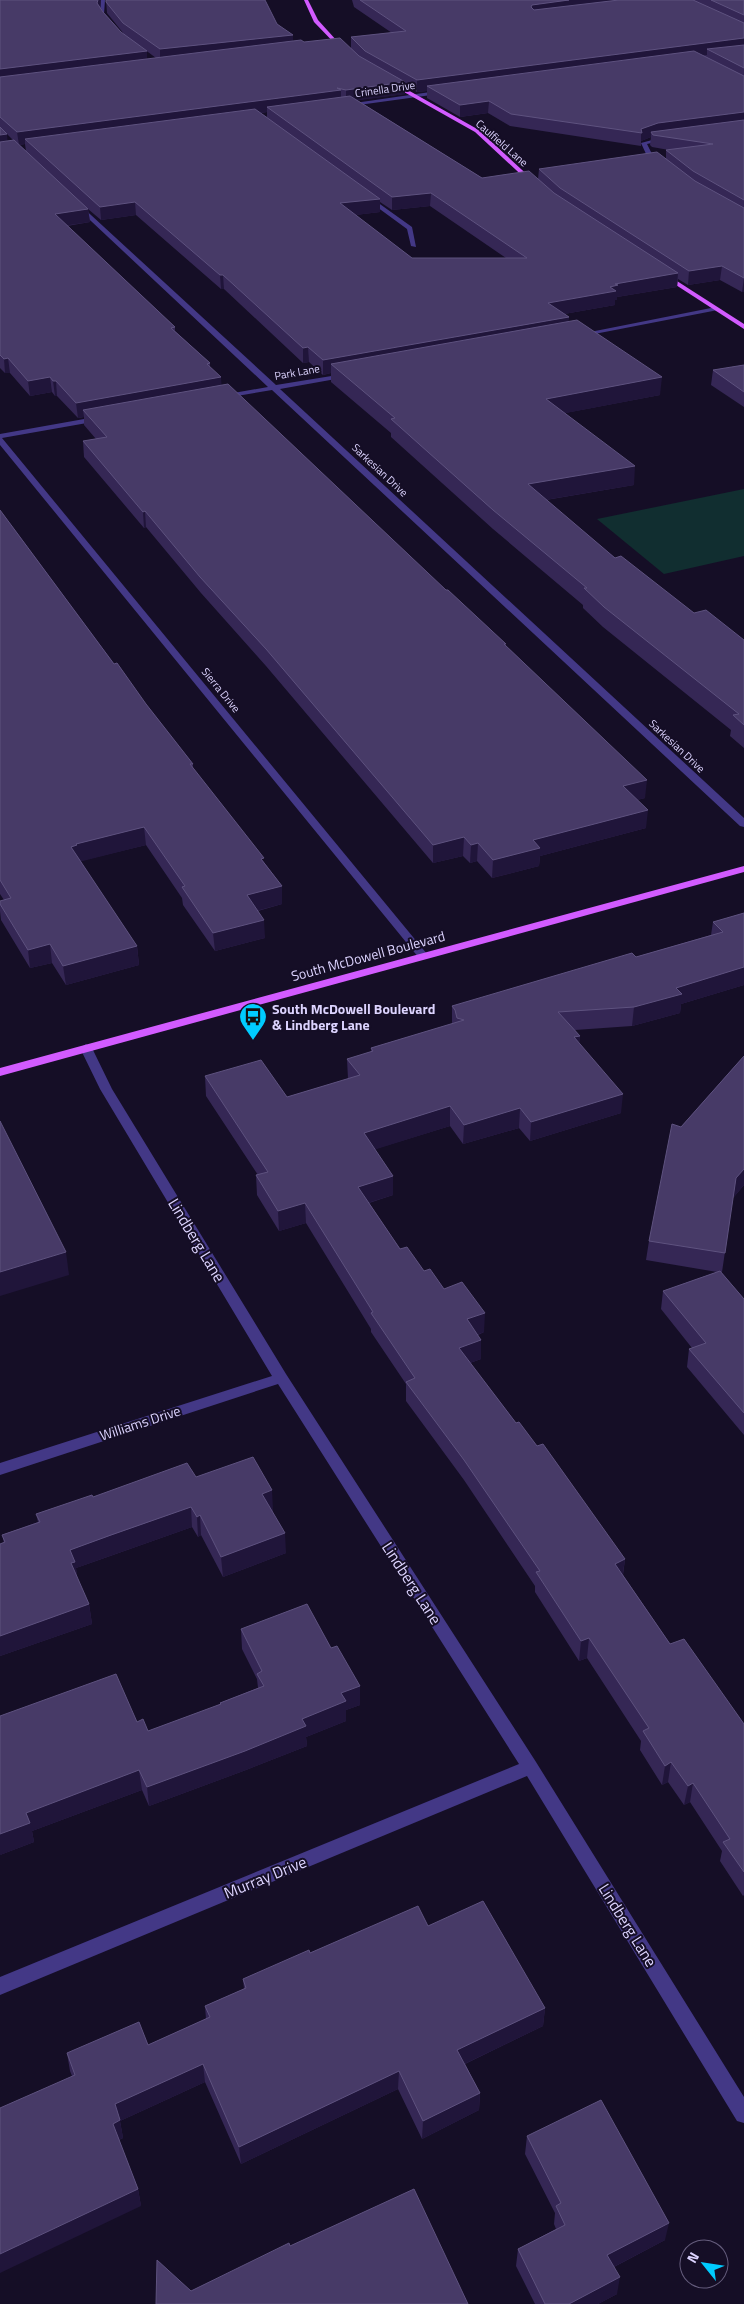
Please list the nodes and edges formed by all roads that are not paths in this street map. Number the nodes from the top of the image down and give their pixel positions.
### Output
1 (103, 0) edge
2 (306, 0) edge
3 (114, 32) edge
4 (339, 45) junction
5 (329, 46) edge
6 (349, 54) edge
7 (380, 77) edge
8 (447, 91) edge
9 (413, 96) junction
10 (335, 106) edge
11 (674, 137) edge
12 (666, 170) edge
13 (534, 184) edge
14 (363, 194) edge
15 (70, 198) edge
16 (414, 246) dead end
17 (660, 273) edge
18 (716, 309) junction
19 (744, 327) edge
20 (572, 336) edge
21 (357, 374) edge
22 (275, 388) junction
23 (210, 399) edge
24 (105, 417) edge
25 (0, 436) edge
26 (0, 440) edge
27 (744, 824) edge
28 (744, 869) edge
29 (423, 956) junction
30 (86, 1048) junction
31 (0, 1072) edge
32 (281, 1378) junction
33 (0, 1469) edge
34 (530, 1767) junction
35 (0, 1986) edge
36 (744, 2114) edge

1 - 3 street
2 - 4 main road
4 - 5 street
4 - 6 main road
7 - 9 main road, Caulfield Lane
8 - 9 street, Crinella Drive
9 - 10 street, Crinella Drive
9 - 13 main road, Caulfield Lane
11 - 12 street
14 - 16 street
15 - 22 street, Sarkesian Drive
17 - 18 main road
18 - 19 main road
18 - 20 street
21 - 22 street, Park Lane
22 - 23 street, Park Lane
22 - 27 street, Sarkesian Drive
24 - 25 street
26 - 29 street, Sierra Drive
28 - 29 main road, South McDowell Boulevard
29 - 30 main road, South McDowell Boulevard
30 - 31 main road, South McDowell Boulevard
30 - 32 street, Lindberg Lane
32 - 33 street, Williams Drive
32 - 34 street, Lindberg Lane
34 - 35 street, Murray Drive
34 - 36 street, Lindberg Lane

